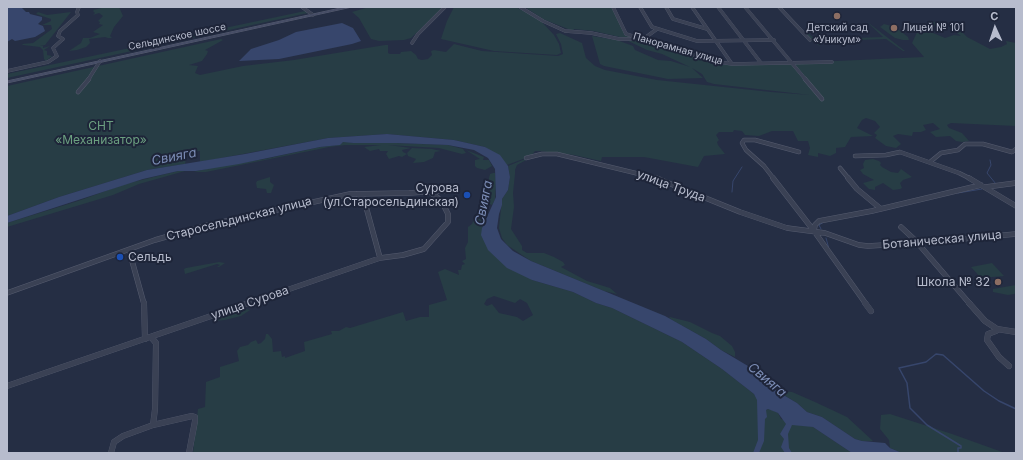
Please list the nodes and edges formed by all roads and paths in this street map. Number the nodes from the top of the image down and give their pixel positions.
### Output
1 (79, 7) edge
2 (302, 7) edge
3 (350, 7) edge
4 (445, 7) edge
5 (520, 7) edge
6 (613, 7) edge
7 (640, 7) edge
8 (666, 7) edge
9 (692, 7) edge
10 (718, 7) edge
11 (745, 7) edge
12 (779, 7) edge
13 (313, 15) junction
14 (657, 29) junction
15 (707, 29) junction
16 (641, 39) junction
17 (774, 40) junction
18 (810, 40) dead end
19 (744, 41) junction
20 (412, 42) dead end
21 (717, 42) junction
22 (100, 62) junction
23 (792, 62) junction
24 (832, 62) dead end
25 (761, 63) junction
26 (732, 64) junction
27 (7, 71) edge
28 (7, 82) edge
29 (78, 92) dead end
30 (822, 99) dead end
31 (1016, 149) edge
32 (799, 152) dead end
33 (855, 156) dead end
34 (526, 158) dead end
35 (930, 162) junction
36 (840, 168) dead end
37 (1016, 183) edge
38 (981, 185) junction
39 (986, 187) junction
40 (456, 190) dead end
41 (430, 192) junction
42 (355, 194) junction
43 (1016, 206) edge
44 (881, 209) junction
45 (901, 227) dead end
46 (814, 231) junction
47 (1016, 234) edge
48 (918, 243) junction
49 (868, 246) joint
50 (129, 250) junction
51 (380, 258) junction
52 (7, 293) edge
53 (871, 311) dead end
54 (997, 329) junction
55 (1016, 332) edge
56 (148, 338) junction
57 (1009, 366) dead end
58 (7, 386) edge
59 (153, 425) junction
60 (111, 453) edge
61 (189, 453) edge

1 - 27 street
2 - 13 street
3 - 13 main road, Сельдинское шоссе
4 - 20 street
5 - 16 street
6 - 16 street, Панорамная улица
7 - 14 street
8 - 15 street
9 - 15 street
10 - 19 street
11 - 17 street
12 - 18 street
13 - 22 main road, Сельдинское шоссе
14 - 16 street
14 - 21 street
15 - 21 street
16 - 26 street, Панорамная улица
17 - 19 street
17 - 23 street
19 - 21 street
19 - 25 street
21 - 26 street
22 - 28 main road, Сельдинское шоссе
22 - 29 street
23 - 24 street, Панорамная улица
23 - 25 street, Панорамная улица
23 - 30 street
25 - 26 street, Панорамная улица
31 - 35 street
32 - 46 street
33 - 35 street
34 - 46 street, улица Труда
35 - 38 street
36 - 44 street
37 - 39 street
38 - 39 street
38 - 44 street
39 - 43 street
40 - 41 street, Старосельдинская улица
41 - 42 street, Старосельдинская улица
41 - 51 street, улица Сурова
42 - 50 street, Старосельдинская улица
42 - 51 street
44 - 46 street
45 - 48 street
46 - 49 street, улица Труда
46 - 53 street
47 - 48 street, Ботаническая улица
48 - 49 street, Ботаническая улица
48 - 54 street
50 - 52 street, Старосельдинская улица
50 - 56 street
51 - 56 street, улица Сурова
54 - 55 street
54 - 57 street
56 - 58 street, улица Сурова
56 - 59 street
59 - 60 street
59 - 61 street

